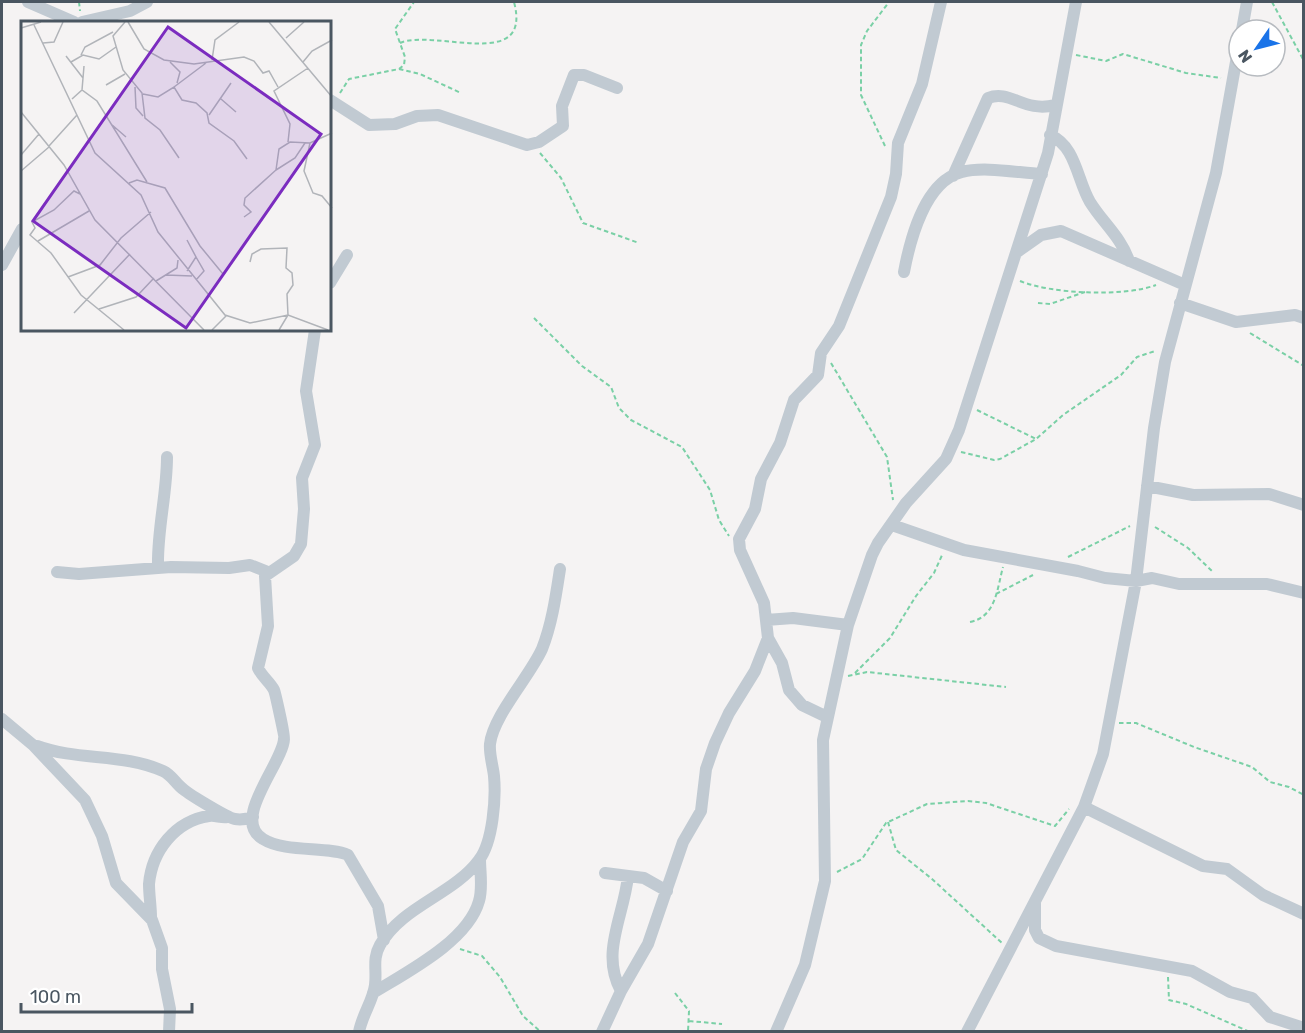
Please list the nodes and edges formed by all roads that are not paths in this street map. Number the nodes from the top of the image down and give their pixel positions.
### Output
1 (28, 2) edge
2 (147, 2) edge
3 (1076, 2) edge
4 (1247, 2) edge
5 (941, 3) edge
6 (1244, 18) edge
7 (72, 21) edge
8 (86, 21) edge
9 (1233, 78) edge
10 (617, 88) dead end
11 (333, 102) edge
12 (1055, 105) junction
13 (1050, 135) junction
14 (1042, 174) junction
15 (953, 176) junction
16 (21, 231) edge
17 (1017, 252) junction
18 (346, 255) dead end
19 (1129, 261) junction
20 (2, 265) edge
21 (904, 272) dead end
22 (332, 280) edge
23 (1185, 285) junction
24 (1180, 303) junction
25 (1304, 318) edge
26 (315, 332) edge
27 (167, 457) dead end
28 (1147, 486) junction
29 (1304, 505) edge
30 (894, 521) junction
31 (158, 567) junction
32 (560, 569) dead end
33 (57, 572) dead end
34 (268, 572) junction
35 (1136, 581) junction
36 (1304, 593) edge
37 (766, 620) junction
38 (848, 625) junction
39 (768, 638) junction
40 (827, 717) junction
41 (2, 719) edge
42 (7, 731) edge
43 (33, 745) junction
44 (1079, 806) junction
45 (227, 817) junction
46 (253, 817) junction
47 (480, 859) junction
48 (605, 873) dead end
49 (628, 876) junction
50 (667, 891) junction
51 (1035, 899) junction
52 (1304, 914) edge
53 (150, 917) junction
54 (384, 940) junction
55 (621, 991) junction
56 (373, 993) junction
57 (1304, 1028) edge
58 (169, 1032) edge
59 (359, 1032) edge
60 (602, 1032) edge
61 (776, 1032) edge
62 (967, 1032) edge

1 - 7 street
2 - 8 street
3 - 12 street
4 - 6 street
5 - 37 street
9 - 23 street
10 - 11 street
12 - 13 street
12 - 15 street
13 - 14 street
13 - 19 street
14 - 15 street
14 - 17 street
15 - 21 street
16 - 20 street
17 - 19 street
17 - 30 street
18 - 22 street
19 - 23 street
23 - 24 street
24 - 25 street
24 - 28 street
26 - 34 street
27 - 31 street
28 - 29 street
28 - 35 street
30 - 35 street
30 - 38 street
31 - 33 street
31 - 34 street
32 - 47 street
34 - 46 street
35 - 36 street
35 - 44 street
37 - 38 street
37 - 39 street
38 - 40 street
39 - 40 street
39 - 50 street
40 - 61 street
41 - 42 street
42 - 43 street
43 - 45 street
43 - 53 street
44 - 51 street
44 - 52 street
45 - 46 street
45 - 53 street
46 - 54 street
47 - 54 street
47 - 56 street
48 - 49 street
49 - 50 street
49 - 55 street
50 - 55 street
51 - 57 street
51 - 62 street
53 - 58 street
54 - 56 street
55 - 60 street
56 - 59 street

